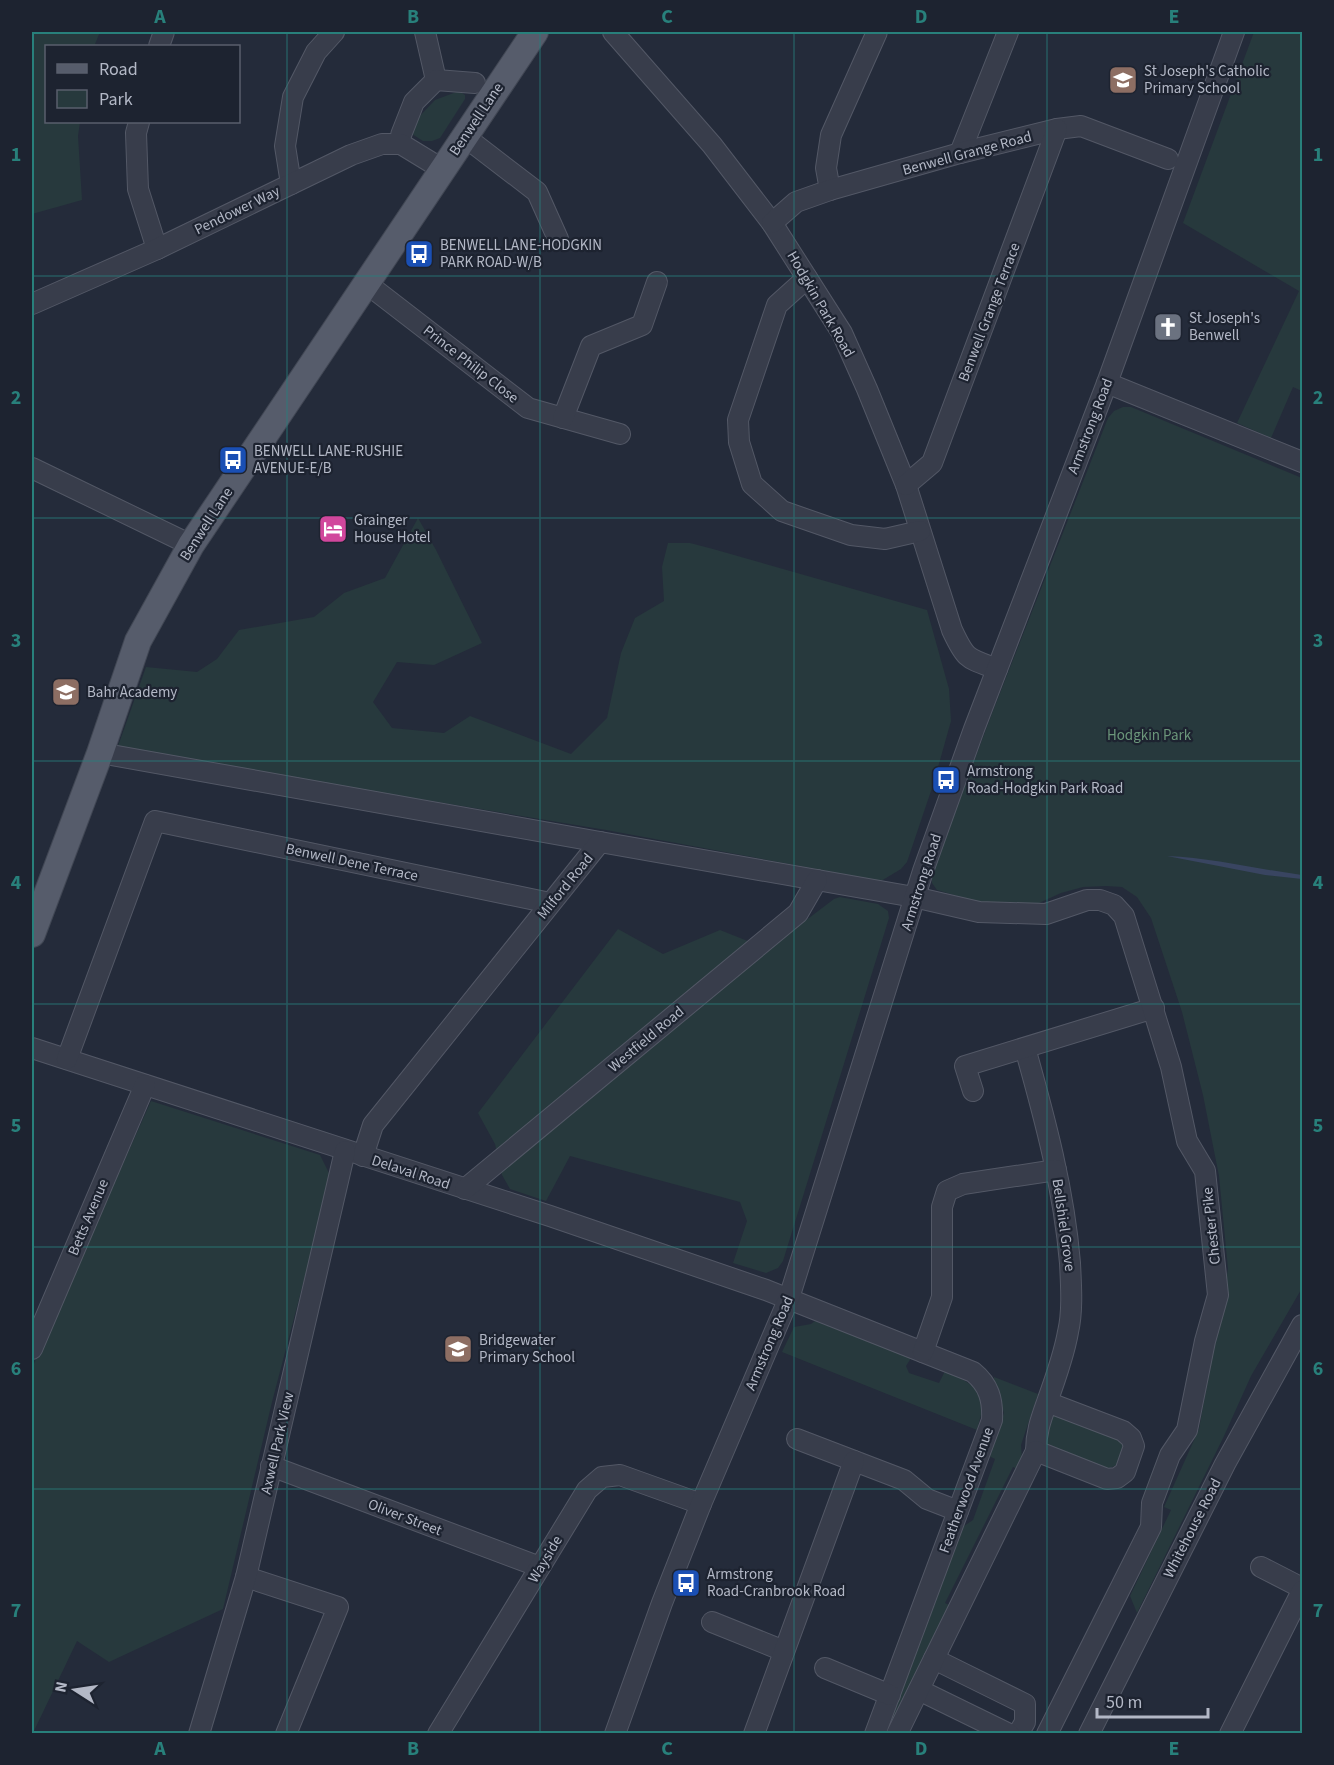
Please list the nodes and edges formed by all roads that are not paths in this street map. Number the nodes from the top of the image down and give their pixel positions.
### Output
1 (334, 32) edge
2 (424, 32) edge
3 (534, 32) edge
4 (613, 32) edge
5 (877, 32) edge
6 (1008, 32) edge
7 (1234, 32) edge
8 (436, 80) junction
9 (475, 82) dead end
10 (139, 123) edge
11 (1057, 129) junction
12 (401, 135) dead end
13 (464, 136) junction
14 (960, 153) junction
15 (1168, 159) dead end
16 (442, 169) junction
17 (291, 184) junction
18 (830, 190) junction
19 (772, 223) junction
20 (558, 239) dead end
21 (157, 249) junction
22 (807, 278) junction
23 (657, 282) dead end
24 (366, 283) junction
25 (32, 304) edge
26 (1107, 383) junction
27 (563, 418) junction
28 (620, 434) dead end
29 (1302, 462) edge
30 (32, 468) edge
31 (906, 485) junction
32 (920, 531) junction
33 (190, 545) junction
34 (997, 669) junction
35 (100, 753) junction
36 (600, 842) junction
37 (817, 880) junction
38 (914, 897) junction
39 (550, 903) junction
40 (32, 934) edge
41 (1154, 1008) junction
42 (32, 1048) edge
43 (1025, 1048) junction
44 (66, 1059) junction
45 (145, 1085) junction
46 (973, 1091) dead end
47 (354, 1154) junction
48 (1056, 1170) junction
49 (465, 1189) junction
50 (789, 1298) junction
51 (1302, 1325) edge
52 (32, 1348) edge
53 (923, 1352) junction
54 (1047, 1402) junction
55 (797, 1439) dead end
56 (1036, 1450) junction
57 (854, 1461) junction
58 (271, 1466) junction
59 (701, 1504) junction
60 (958, 1511) junction
61 (540, 1567) junction
62 (1261, 1567) dead end
63 (246, 1576) junction
64 (1302, 1589) edge
65 (712, 1622) dead end
66 (784, 1651) junction
67 (934, 1659) junction
68 (825, 1668) dead end
69 (919, 1690) junction
70 (890, 1695) junction
71 (199, 1734) edge
72 (286, 1734) edge
73 (438, 1734) edge
74 (615, 1734) edge
75 (754, 1734) edge
76 (875, 1734) edge
77 (897, 1734) edge
78 (1009, 1734) edge
79 (1018, 1734) edge
80 (1047, 1734) edge
81 (1089, 1734) edge
82 (1230, 1734) edge

1 - 17 street
2 - 8 street
3 - 13 main road, Benwell Lane
4 - 19 street, Hodgkin Park Road
5 - 18 street
6 - 14 street
7 - 26 street, Armstrong Road
8 - 9 street
8 - 12 street
10 - 21 street
11 - 14 street, Benwell Grange Road
11 - 15 street, Benwell Grange Road
11 - 31 street, Benwell Grange Terrace
13 - 16 main road, Benwell Lane
13 - 20 street
14 - 18 street, Benwell Grange Road
16 - 17 street, Pendower Way
16 - 24 main road, Benwell Lane
17 - 21 street, Pendower Way
18 - 19 street, Benwell Grange Road
19 - 22 street, Hodgkin Park Road
21 - 25 street, Pendower Way
22 - 31 street, Hodgkin Park Road
22 - 32 street
23 - 27 street
24 - 27 street, Prince Philip Close
24 - 33 main road, Benwell Lane
26 - 29 street
26 - 34 street, Armstrong Road
27 - 28 street, Prince Philip Close
30 - 33 street
31 - 32 street, Hodgkin Park Road
32 - 34 street, Hodgkin Park Road
33 - 35 main road, Benwell Lane
34 - 38 street, Armstrong Road
35 - 36 street
35 - 40 main road, Benwell Lane
36 - 37 street, Milford Road
36 - 39 street, Milford Road
37 - 38 street, Milford Road
37 - 49 street, Westfield Road
38 - 41 street, Chester Pike
38 - 50 street, Armstrong Road
39 - 44 street, Benwell Dene Terrace
39 - 47 street, Milford Road
41 - 43 street
41 - 80 street, Chester Pike
42 - 44 street, Delaval Road
43 - 46 street
43 - 48 street, Bellshiel Grove
44 - 45 street, Delaval Road
45 - 47 street, Delaval Road
45 - 52 street, Betts Avenue
47 - 49 street, Delaval Road
47 - 58 street, Axwell Park View
48 - 53 street
48 - 54 street, Bellshiel Grove
49 - 50 street, Delaval Road
50 - 53 street, Featherwood Avenue
50 - 59 street, Armstrong Road
51 - 81 street, Whitehouse Road
53 - 60 street, Featherwood Avenue
54 - 56 street
54 - 56 street
55 - 57 street
56 - 67 street
57 - 60 street
57 - 66 street
58 - 61 street, Oliver Street
58 - 63 street, Axwell Park View
59 - 61 street, Wayside
59 - 74 street, Armstrong Road
60 - 70 street, Featherwood Avenue
61 - 73 street, Wayside
62 - 64 street
63 - 71 street, Axwell Park View
63 - 72 street
64 - 82 street
65 - 66 street
66 - 75 street
67 - 69 street
67 - 79 street
68 - 70 street
69 - 77 street
69 - 78 street
70 - 76 street, Featherwood Avenue

